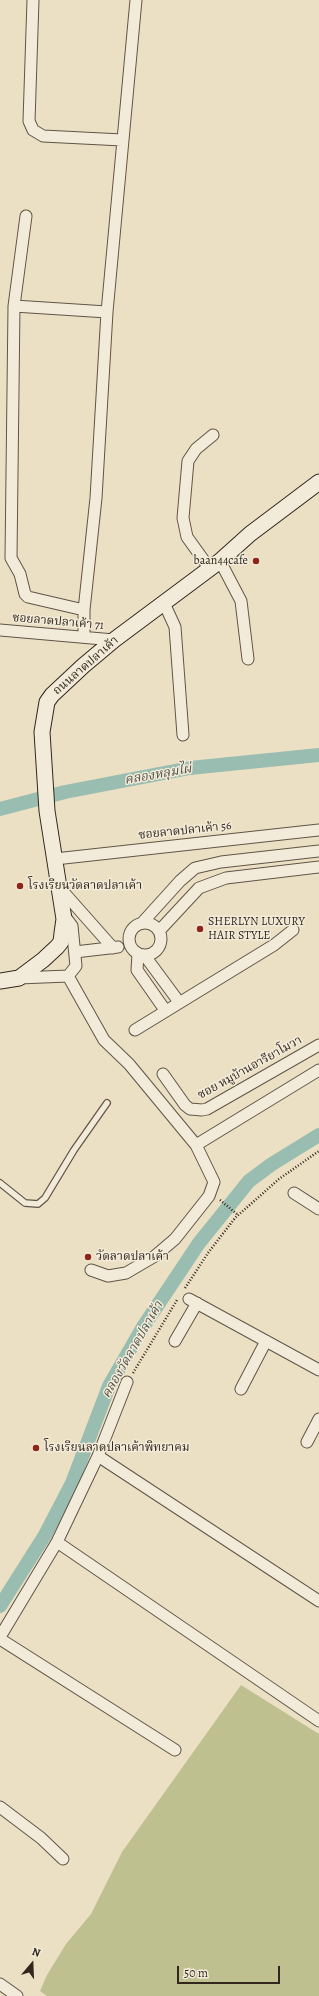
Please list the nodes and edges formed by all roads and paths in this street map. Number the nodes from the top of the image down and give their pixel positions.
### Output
1 (33, 0) edge
2 (136, 0) edge
3 (122, 140) junction
4 (26, 216) dead end
5 (14, 306) junction
6 (107, 312) junction
7 (213, 435) dead end
8 (319, 482) edge
9 (215, 565) junction
10 (164, 603) junction
11 (84, 610) junction
12 (0, 630) edge
13 (84, 636) junction
14 (114, 640) junction
15 (248, 659) dead end
16 (183, 735) dead end
17 (319, 830) edge
18 (319, 851) edge
19 (55, 859) junction
20 (319, 867) edge
21 (59, 887) junction
22 (63, 914) junction
23 (142, 924) junction
24 (292, 930) dead end
25 (159, 931) junction
26 (130, 946) junction
27 (113, 948) junction
28 (75, 952) junction
29 (142, 955) junction
30 (68, 976) junction
31 (19, 978) junction
32 (0, 981) edge
33 (179, 1002) junction
34 (165, 1010) junction
35 (135, 1030) dead end
36 (319, 1045) edge
37 (319, 1070) edge
38 (163, 1074) dead end
39 (107, 1103) dead end
40 (196, 1145) junction
41 (319, 1151) edge
42 (0, 1184) edge
43 (294, 1193) dead end
44 (217, 1198) dead end
45 (319, 1209) edge
46 (238, 1214) junction
47 (91, 1270) dead end
48 (188, 1297) junction
49 (266, 1340) junction
50 (175, 1341) dead end
51 (319, 1370) edge
52 (127, 1382) joint
53 (241, 1389) dead end
54 (319, 1419) edge
55 (307, 1442) dead end
56 (98, 1456) junction
57 (57, 1542) junction
58 (319, 1601) edge
59 (0, 1638) edge
60 (319, 1721) edge
61 (175, 1750) dead end
62 (0, 1807) edge
63 (63, 1859) dead end
64 (0, 1984) edge
65 (17, 1996) edge

1 - 3 street
2 - 3 street
3 - 6 street
4 - 5 street
5 - 6 street
5 - 11 street
6 - 11 street
7 - 9 street
8 - 9 main road, ถนนลาดปลาเค้า
9 - 10 main road, ถนนลาดปลาเค้า
9 - 15 street
10 - 14 main road, ถนนลาดปลาเค้า
10 - 16 street
11 - 13 street
12 - 13 street, ซอยลาดปลาเค้า 71
13 - 14 street, ซอยลาดปลาเค้า 71
14 - 19 main road, ถนนลาดปลาเค้า
17 - 19 street, ซอยลาดปลาเค้า 56
18 - 23 street
19 - 21 main road, ถนนลาดปลาเค้า
20 - 25 street
21 - 22 main road, ถนนลาดปลาเค้า
21 - 27 street
22 - 28 street
22 - 31 main road, ถนนลาดปลาเค้า
23 - 25 street
23 - 26 street
24 - 33 street
25 - 29 street
26 - 27 street
26 - 29 street
27 - 28 street
28 - 30 street
29 - 33 street
29 - 34 street
30 - 31 street
30 - 40 street
31 - 32 main road, ถนนลาดปลาเค้า
33 - 34 street
34 - 35 street
36 - 38 street, ซอย หมูบ้านอารียาโมวา
37 - 40 street
39 - 42 lane
40 - 47 street
41 - 46 path
43 - 45 street
44 - 46 path
46 - 48 path
48 - 49 street
48 - 50 street
48 - 52 path
49 - 51 street
49 - 53 street
52 - 56 street
54 - 55 street
56 - 57 street
56 - 58 street
57 - 59 street
57 - 60 street
59 - 61 street
62 - 63 street
64 - 65 street

